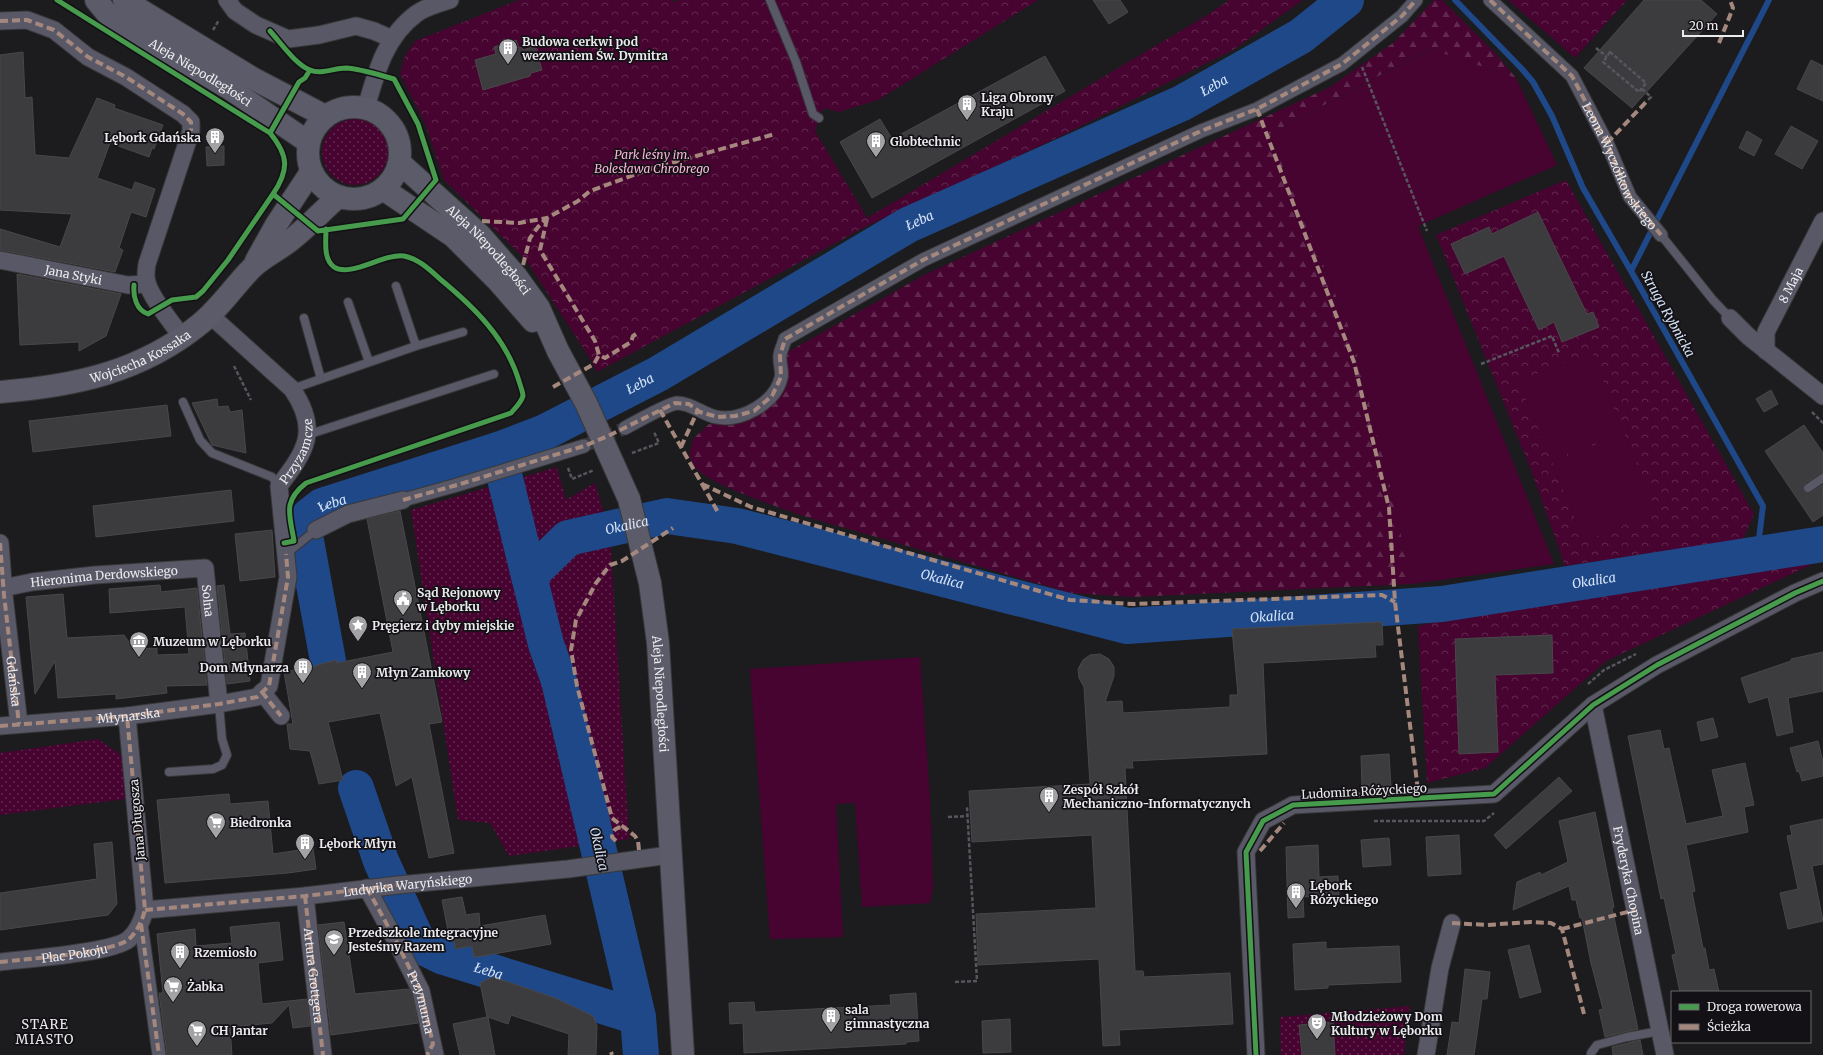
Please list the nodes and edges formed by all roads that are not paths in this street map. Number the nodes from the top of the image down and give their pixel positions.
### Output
1 (96, 0) edge
2 (124, 0) edge
3 (227, 0) edge
4 (450, 0) edge
5 (770, 0) edge
6 (1416, 0) edge
7 (1490, 0) edge
8 (0, 21) edge
9 (392, 39) junction
10 (366, 108) junction
11 (325, 116) junction
12 (819, 118) dead end
13 (308, 142) junction
14 (400, 163) junction
15 (311, 172) junction
16 (383, 189) junction
17 (338, 197) junction
18 (1823, 221) edge
19 (1661, 236) joint
20 (0, 260) edge
21 (253, 267) junction
22 (147, 284) junction
23 (396, 286) dead end
24 (348, 302) dead end
25 (210, 315) junction
26 (304, 318) dead end
27 (1730, 318) joint
28 (464, 332) dead end
29 (182, 337) junction
30 (416, 346) junction
31 (558, 351) junction
32 (1766, 351) junction
33 (369, 362) junction
34 (494, 374) dead end
35 (321, 379) junction
36 (292, 389) junction
37 (0, 392) edge
38 (1823, 396) edge
39 (182, 402) dead end
40 (625, 428) tunnel mouth
41 (307, 435) junction
42 (584, 446) tunnel mouth
43 (1823, 478) edge
44 (279, 486) junction
45 (1808, 488) dead end
46 (403, 500) joint
47 (316, 530) joint
48 (0, 543) edge
49 (286, 554) junction
50 (205, 568) joint
51 (1823, 582) edge
52 (3, 598) edge
53 (260, 694) junction
54 (219, 704) junction
55 (1593, 705) junction
56 (127, 716) junction
57 (281, 716) dead end
58 (19, 724) junction
59 (0, 726) edge
60 (168, 772) dead end
61 (669, 855) junction
62 (373, 888) junction
63 (305, 896) junction
64 (143, 917) junction
65 (1452, 923) dead end
66 (0, 962) edge
67 (1660, 1030) junction
68 (432, 1051) edge
69 (159, 1055) edge
70 (323, 1055) edge
71 (683, 1055) edge
72 (1256, 1055) edge
73 (1426, 1055) edge
74 (1591, 1055) edge
75 (1665, 1055) edge

1 - 13 main road, Aleja Niepodległości
2 - 11 main road, Aleja Niepodległości
3 - 9 street
4 - 9 street
5 - 12 lane
6 - 40 street
7 - 19 street, Leona Wyczółkowskiego
8 - 22 street
9 - 10 street
10 - 11 main road
10 - 14 main road
11 - 13 main road
13 - 15 main road
14 - 16 main road
14 - 31 main road, Aleja Niepodległości
15 - 17 main road
15 - 21 main road, Wojciecha Kossaka
16 - 17 main road
16 - 31 main road, Aleja Niepodległości
17 - 21 main road, Wojciecha Kossaka
18 - 32 street, 8 Maja
19 - 27 lane, Leona Wyczółkowskiego
20 - 22 street, Jana Styki
21 - 25 main road, Wojciecha Kossaka
22 - 29 street
23 - 30 lane
24 - 33 lane
25 - 29 main road, Wojciecha Kossaka
25 - 36 street, Przyzamcze
26 - 35 lane
27 - 32 street, Leona Wyczółkowskiego
28 - 30 lane
29 - 37 main road, Wojciecha Kossaka
30 - 33 lane
31 - 61 main road, Aleja Niepodległości, bridge
32 - 38 street, Leona Wyczółkowskiego
33 - 35 lane
34 - 41 lane
35 - 36 lane
36 - 41 street, Przyzamcze
39 - 44 lane
41 - 44 street, Przyzamcze
42 - 46 street
43 - 45 lane
44 - 49 street, Przyzamcze
46 - 47 street
47 - 49 lane
48 - 52 street, Gdańska
49 - 53 street, Przyzamcze
50 - 52 street, Hieronima Derdowskiego
50 - 54 street, Solna
51 - 55 street
52 - 58 street, Gdańska
53 - 54 street, Młynarska
53 - 57 street
54 - 56 street, Młynarska
54 - 60 lane
55 - 67 street, Fryderyka Chopina
55 - 72 street, Ludomira Różyckiego
56 - 58 street, Młynarska
56 - 64 street, Jana Długosza
58 - 59 street, Młynarska
61 - 62 street, Ludwika Waryńskiego
61 - 71 main road, Aleja Niepodległości
62 - 63 street, Ludwika Waryńskiego
62 - 68 street, Przymurna
63 - 64 street, Ludwika Waryńskiego
63 - 70 street, Artura Grottgera
64 - 66 street, Plac Pokoju
64 - 69 street
65 - 73 street
67 - 74 lane
67 - 75 street, Fryderyka Chopina

